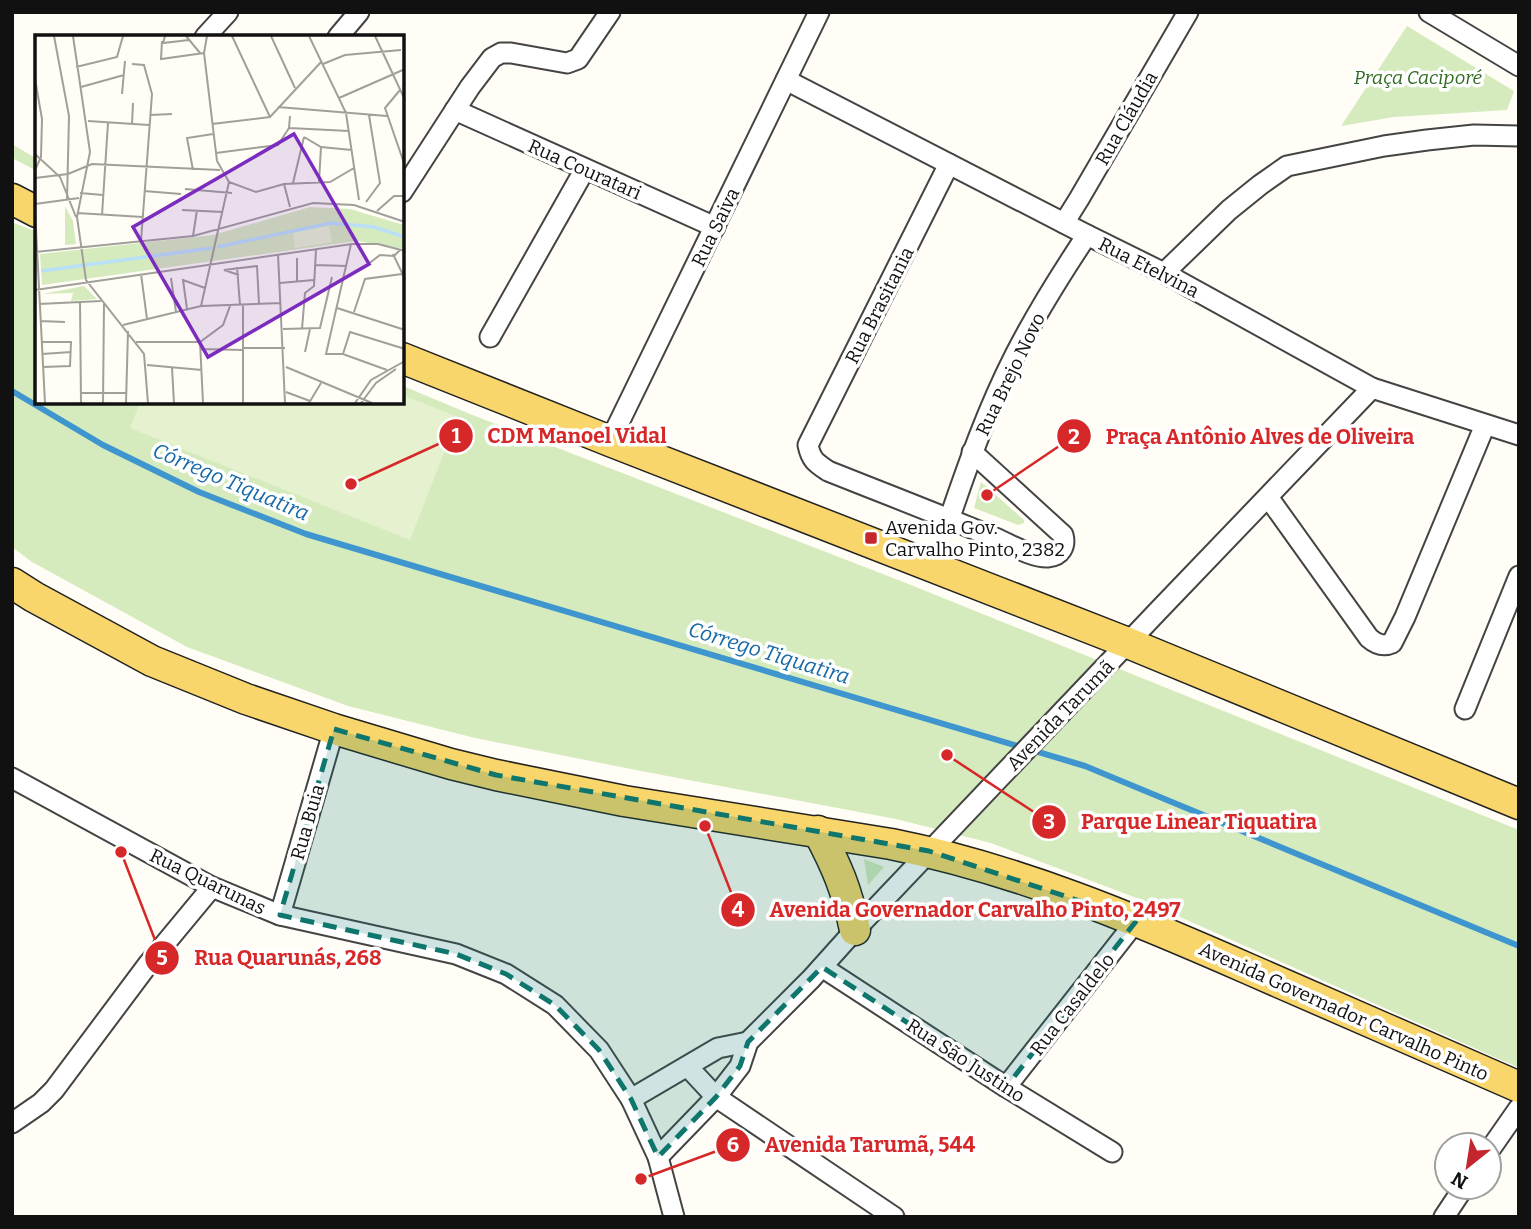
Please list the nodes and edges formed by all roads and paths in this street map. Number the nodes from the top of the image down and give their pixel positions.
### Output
1 (228, 12) edge
2 (359, 12) edge
3 (610, 12) edge
4 (819, 12) edge
5 (1188, 12) edge
6 (1429, 12) edge
7 (207, 35) edge
8 (340, 35) edge
9 (1519, 66) edge
10 (786, 80) junction
11 (455, 110) junction
12 (1519, 136) edge
13 (949, 164) junction
14 (585, 169) junction
15 (404, 189) edge
16 (12, 199) edge
17 (35, 211) edge
18 (1064, 223) junction
19 (715, 227) junction
20 (1087, 235) junction
21 (1164, 273) junction
22 (490, 337) dead end
23 (404, 359) edge
24 (1372, 388) junction
25 (1485, 425) junction
26 (1519, 435) edge
27 (610, 442) junction
28 (972, 452) junction
29 (1268, 497) junction
30 (949, 520) junction
31 (1519, 576) edge
32 (12, 583) edge
33 (1128, 643) junction
34 (1465, 709) dead end
35 (334, 729) junction
36 (15, 785) edge
37 (1519, 804) edge
38 (818, 831) junction
39 (929, 851) junction
40 (212, 887) junction
41 (280, 915) junction
42 (1138, 920) junction
43 (855, 930) junction
44 (822, 967) junction
45 (748, 1042) junction
46 (688, 1067) junction
47 (1006, 1087) junction
48 (1519, 1087) edge
49 (716, 1097) junction
50 (631, 1099) junction
51 (1519, 1108) edge
52 (12, 1123) edge
53 (1503, 1131) edge
54 (1112, 1152) dead end
55 (658, 1157) junction
56 (1455, 1201) edge
57 (674, 1217) edge
58 (894, 1217) edge
59 (1444, 1217) edge

1 - 7 street
2 - 8 street
3 - 11 street
4 - 10 street, Rua Saiva
5 - 18 street, Rua Cláudia
6 - 9 street
10 - 13 street, Rua Etelvina
10 - 19 street, Rua Saiva
11 - 14 street, Rua Couratari
11 - 15 street
12 - 21 street
13 - 18 street, Rua Etelvina
13 - 30 street, Rua Brasitania
14 - 19 street, Rua Couratari
14 - 22 street
16 - 17 main road
18 - 20 street, Rua Etelvina
19 - 27 street, Rua Saiva
20 - 21 street, Rua Etelvina
20 - 28 street, Rua Brejo Novo
21 - 24 street, Rua Etelvina
23 - 27 main road
24 - 25 street, Rua Etelvina
24 - 29 street, Avenida Tarumã
25 - 26 street, Rua Etelvina
25 - 29 street
27 - 33 main road
28 - 30 street, Rua Brejo Novo
28 - 30 street
29 - 33 street, Avenida Tarumã
31 - 34 street
32 - 35 main road, Avenida Governador Carvalho Pinto
33 - 37 main road
33 - 39 street, Avenida Tarumã
35 - 38 main road, Avenida Governador Carvalho Pinto
35 - 41 street, Rua Buia
36 - 40 street, Rua Quarunas
38 - 39 main road, Avenida Governador Carvalho Pinto
38 - 43 main road
39 - 42 main road, Avenida Governador Carvalho Pinto
39 - 43 street, Avenida Tarumã
40 - 41 street, Rua Quarunas
40 - 52 street
41 - 50 street, Rua Quarunas
42 - 47 street, Rua Casaldelo
42 - 48 main road, Avenida Governador Carvalho Pinto
43 - 44 street, Avenida Tarumã
44 - 45 street, Avenida Tarumã
44 - 47 street, Rua São Justino
45 - 46 street
45 - 49 street, Avenida Tarumã
46 - 49 street
46 - 50 street
47 - 54 street, Rua São Justino
49 - 55 street, Avenida Tarumã
49 - 58 street
50 - 55 street, Rua Quarunas
51 - 53 street
55 - 57 street
56 - 59 street

